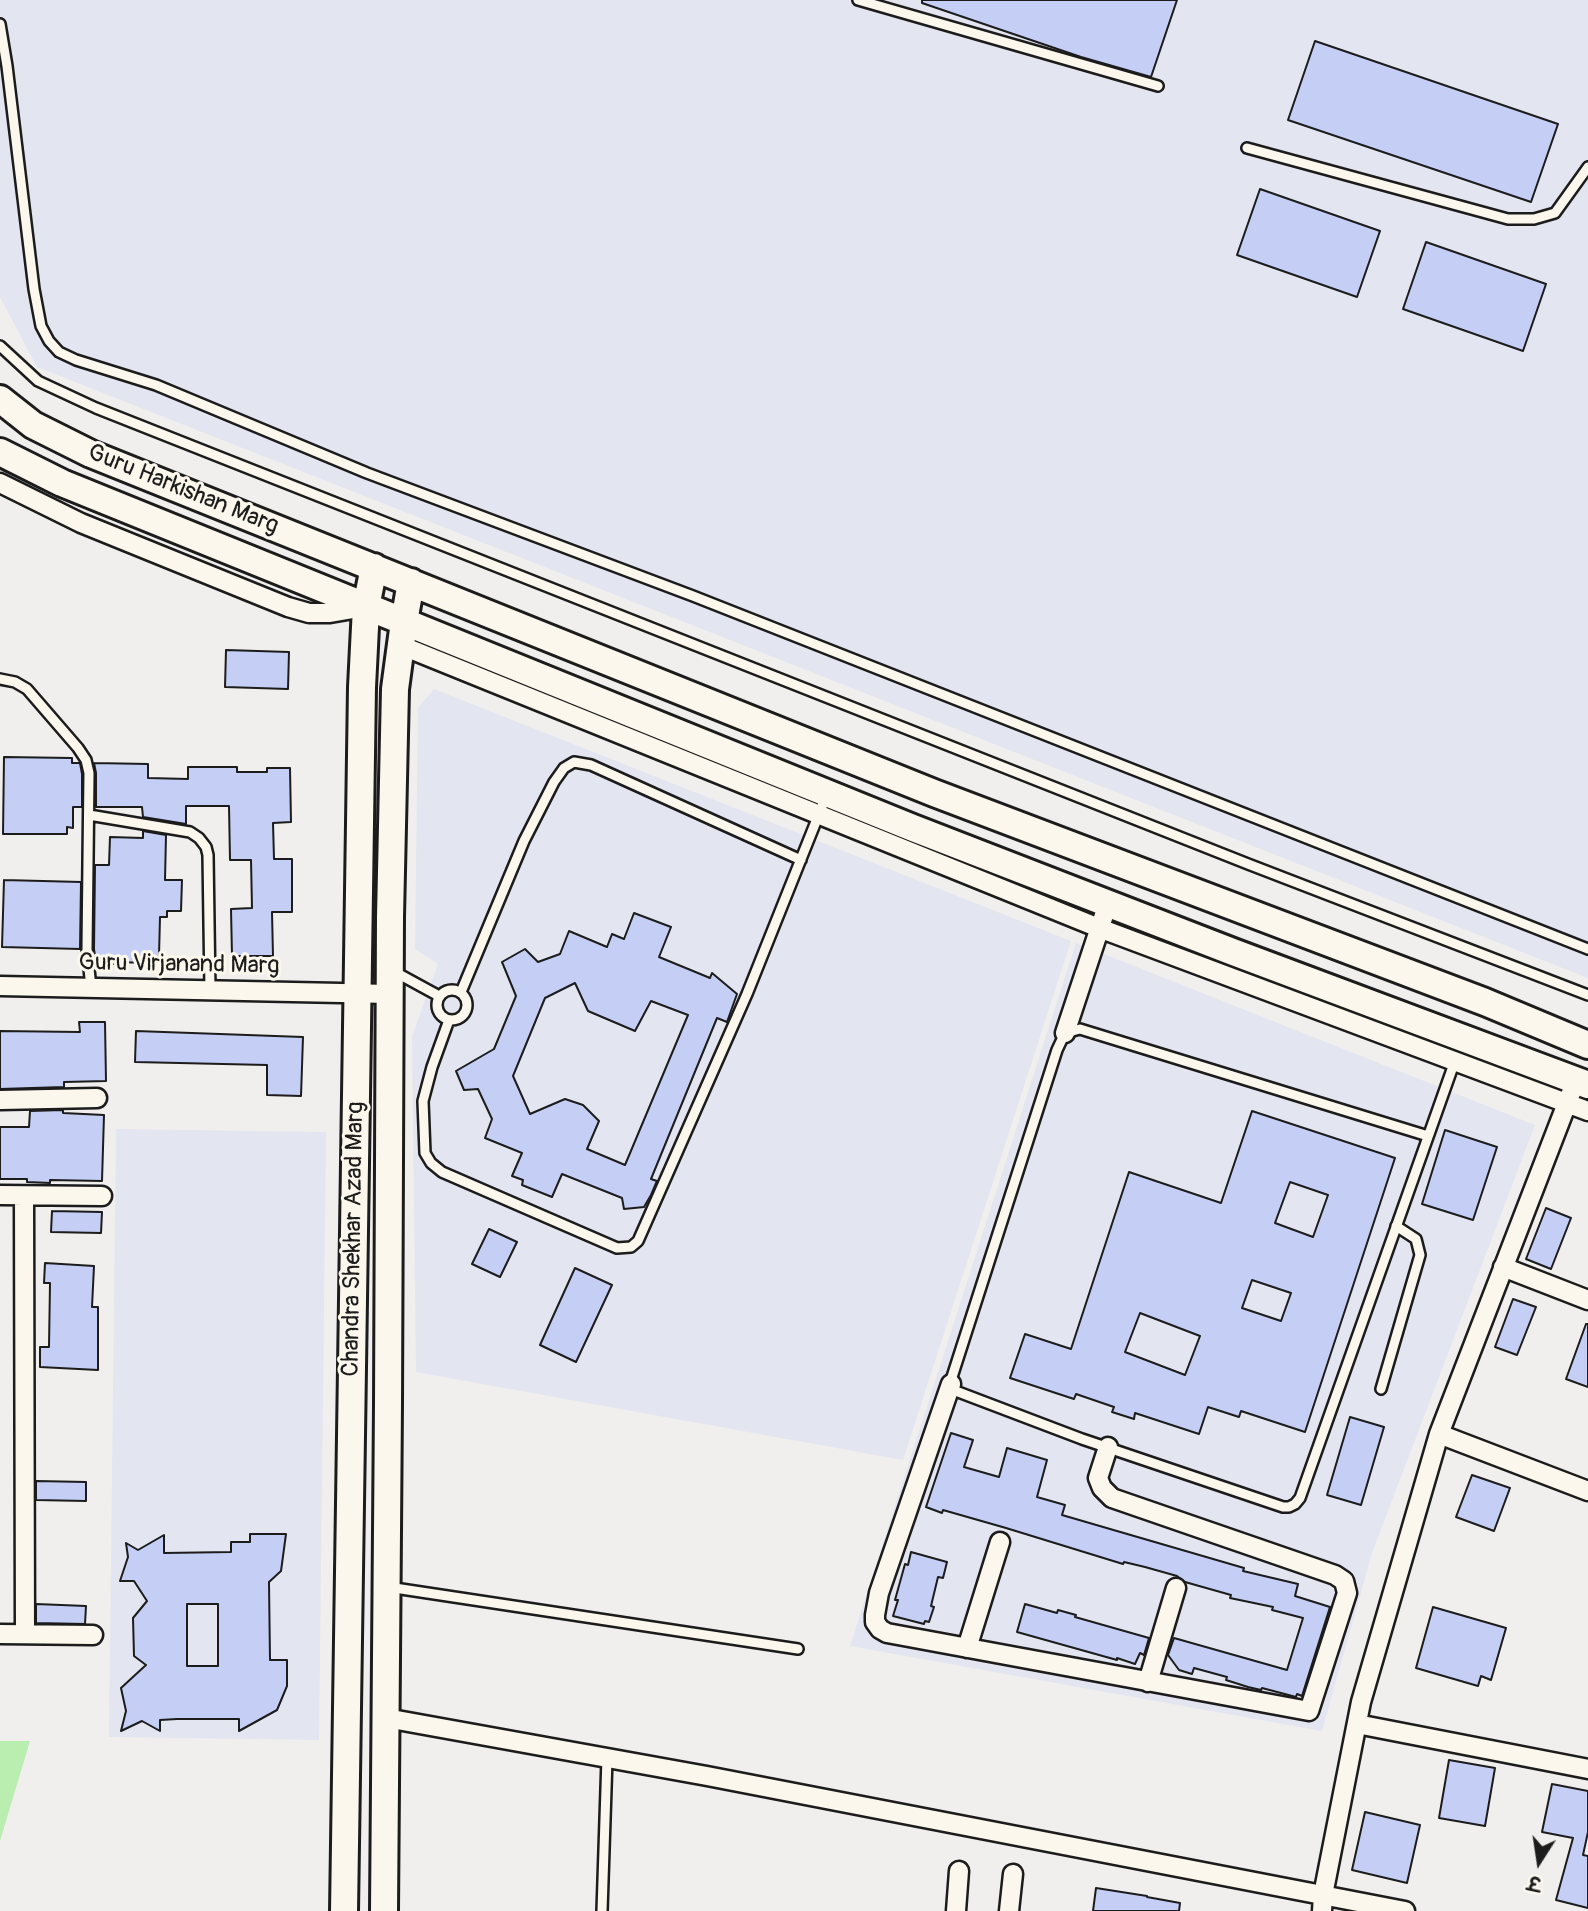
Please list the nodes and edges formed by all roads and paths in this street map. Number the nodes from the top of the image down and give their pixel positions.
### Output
1 (858, 0) edge
2 (0, 24) edge
3 (1157, 86) dead end
4 (1247, 148) dead end
5 (1588, 167) edge
6 (0, 346) edge
7 (0, 399) edge
8 (0, 452) edge
9 (0, 483) edge
10 (374, 567) junction
11 (411, 582) junction
12 (366, 607) junction
13 (402, 634) junction
14 (0, 679) edge
15 (823, 804) junction
16 (89, 815) junction
17 (801, 860) junction
18 (1104, 916) junction
19 (1588, 949) edge
20 (390, 982) junction
21 (0, 986) edge
22 (91, 988) junction
23 (210, 990) junction
24 (461, 992) junction
25 (357, 994) junction
26 (1588, 995) edge
27 (439, 996) junction
28 (1485, 1002) junction
29 (449, 1020) junction
30 (1065, 1032) junction
31 (1588, 1045) edge
32 (1462, 1050) junction
33 (1577, 1089) edge
34 (97, 1098) dead end
35 (0, 1100) edge
36 (1588, 1111) edge
37 (1428, 1136) junction
38 (0, 1195) edge
39 (24, 1196) junction
40 (102, 1196) dead end
41 (1396, 1227) junction
42 (1503, 1267) junction
43 (1588, 1300) edge
44 (951, 1384) junction
45 (1381, 1390) dead end
46 (1439, 1434) junction
47 (1108, 1447) junction
48 (1588, 1491) edge
49 (1000, 1542) dead end
50 (387, 1587) junction
51 (1176, 1588) dead end
52 (0, 1634) edge
53 (25, 1634) junction
54 (93, 1635) dead end
55 (967, 1648) junction
56 (798, 1649) dead end
57 (1148, 1682) junction
58 (386, 1718) junction
59 (1357, 1724) junction
60 (607, 1758) junction
61 (1588, 1769) edge
62 (959, 1871) dead end
63 (1013, 1874) dead end
64 (1323, 1903) edge
65 (344, 1911) edge
66 (384, 1911) edge
67 (602, 1911) edge
68 (956, 1911) edge
69 (1009, 1911) edge
70 (1405, 1911) edge

1 - 3 lane
2 - 19 lane
4 - 5 lane
6 - 26 lane
7 - 10 main road, Guru Harkishan Marg
8 - 12 main road, Guru Harkishan Marg
9 - 12 street
10 - 11 main road, Guru Harkishan Marg
10 - 12 main road, Chandra Shekhar Azad Marg
11 - 13 main road, Chandra Shekhar Azad Marg
11 - 28 main road, Guru Harkishan Marg
12 - 13 main road, Guru Harkishan Marg
12 - 25 main road, Chandra Shekhar Azad Marg
13 - 15 main road, Guru Harkishan Marg
13 - 20 main road, Chandra Shekhar Azad Marg
14 - 16 lane
15 - 17 lane
15 - 18 main road, Guru Harkishan Marg
16 - 22 lane
16 - 23 lane
17 - 24 lane
17 - 29 lane
18 - 30 street
18 - 32 main road, Guru Harkishan Marg
20 - 25 street, Guru Virjanand Marg
20 - 27 lane
20 - 50 main road, Chandra Shekhar Azad Marg
21 - 22 street, Guru Virjanand Marg
22 - 23 street, Guru Virjanand Marg
23 - 25 street, Guru Virjanand Marg
24 - 27 lane
24 - 29 lane
25 - 65 main road, Chandra Shekhar Azad Marg
27 - 29 lane
28 - 31 main road, Guru Harkishan Marg
28 - 32 main road
30 - 37 lane
30 - 44 lane
32 - 33 main road, Guru Harkishan Marg
32 - 37 lane
33 - 36 street
33 - 42 street
34 - 35 street
37 - 41 lane
38 - 39 street
39 - 40 street
39 - 53 street
41 - 45 lane
41 - 47 lane
42 - 43 street
42 - 46 street
44 - 47 lane
44 - 55 street
46 - 48 street
46 - 59 street
47 - 57 street
49 - 55 street
50 - 56 lane
50 - 58 main road, Chandra Shekhar Azad Marg
51 - 57 street
52 - 53 street
53 - 54 street
55 - 57 street
58 - 60 street
58 - 66 main road, Chandra Shekhar Azad Marg
59 - 61 street
59 - 64 street
60 - 64 street
60 - 67 lane
62 - 68 street
63 - 69 street
64 - 70 street

